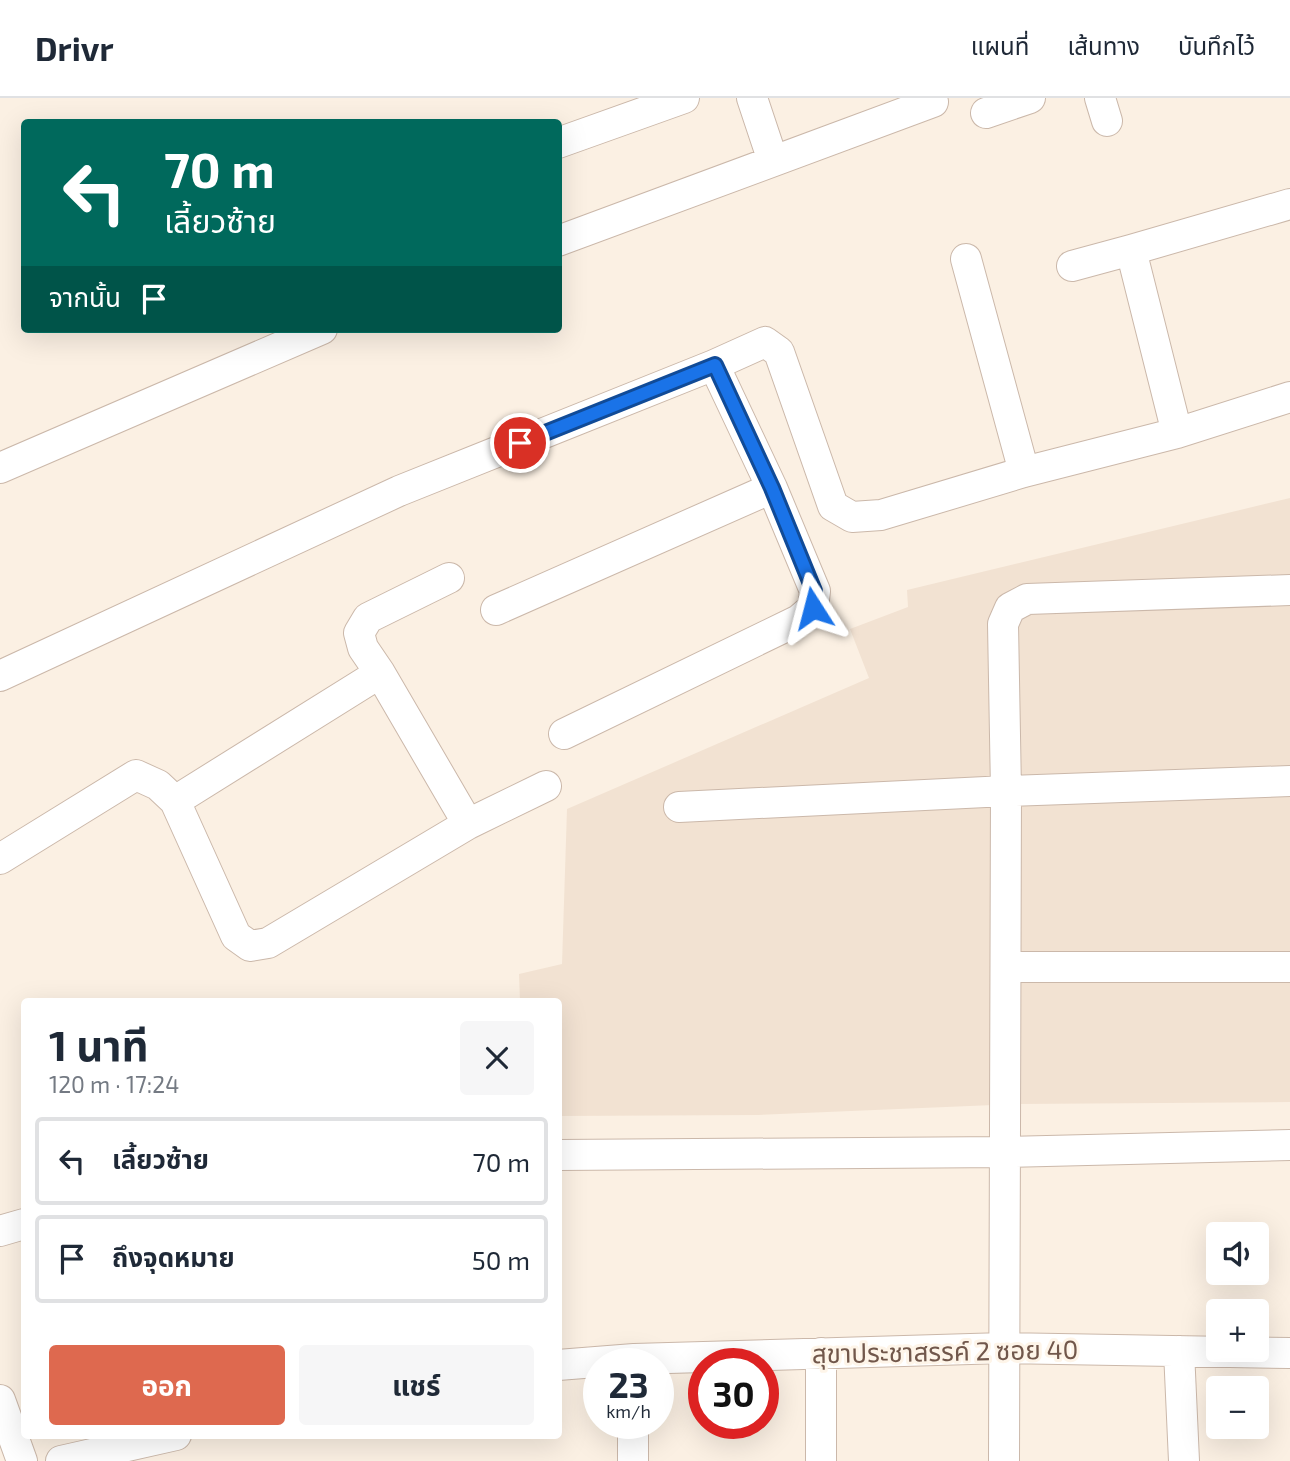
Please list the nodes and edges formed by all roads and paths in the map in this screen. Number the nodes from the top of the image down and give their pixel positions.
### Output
1 (684, 98) edge
2 (752, 98) edge
3 (1030, 98) edge
4 (933, 102) dead end
5 (986, 113) dead end
6 (562, 142) edge
7 (773, 161) junction
8 (1290, 204) edge
9 (562, 240) edge
10 (1131, 250) junction
11 (966, 259) dead end
12 (1072, 266) dead end
13 (313, 333) edge
14 (715, 365) junction
15 (1290, 397) edge
16 (1177, 433) junction
17 (0, 468) edge
18 (1024, 472) junction
19 (772, 488) junction
20 (449, 578) dead end
21 (1290, 590) edge
22 (496, 610) dead end
23 (380, 673) junction
24 (0, 676) edge
25 (564, 734) dead end
26 (1290, 781) edge
27 (547, 786) dead end
28 (1006, 791) junction
29 (175, 801) junction
30 (679, 807) dead end
31 (468, 824) junction
32 (0, 859) edge
33 (1006, 967) junction
34 (1290, 967) edge
35 (1290, 1145) edge
36 (1005, 1152) junction
37 (562, 1155) edge
38 (21, 1225) edge
39 (0, 1231) edge
40 (1004, 1348) junction
41 (1179, 1351) junction
42 (821, 1353) junction
43 (1290, 1353) edge
44 (674, 1359) edge
45 (583, 1364) edge
46 (562, 1365) edge
47 (0, 1400) edge
48 (158, 1439) edge
49 (633, 1439) edge
50 (22, 1461) edge
51 (61, 1461) edge
52 (633, 1461) edge
53 (821, 1461) edge
54 (1004, 1461) edge
55 (1184, 1461) edge

1 - 6 street
2 - 7 street
3 - 5 street
4 - 7 street
7 - 9 street
8 - 10 street
10 - 12 street
10 - 16 street
11 - 18 street
13 - 17 street
14 - 18 street
14 - 19 street
14 - 24 street
15 - 16 street
16 - 18 street
19 - 22 street
19 - 25 street
20 - 23 street
21 - 28 street
23 - 29 street
23 - 31 street
26 - 28 street
27 - 31 street
28 - 30 street
28 - 33 street
29 - 31 street
29 - 32 street
33 - 34 street
33 - 36 street
35 - 36 street
36 - 37 street
36 - 40 street
38 - 39 street
40 - 41 street, สุขาประชาสรรค์ 2 ซอย 40
40 - 42 street, สุขาประชาสรรค์ 2 ซอย 40
40 - 54 street
41 - 43 street, สุขาประชาสรรค์ 2 ซอย 40
41 - 55 street
42 - 44 street, สุขาประชาสรรค์ 2 ซอย 40
42 - 53 street
45 - 46 street, สุขาประชาสรรค์ 2 ซอย 40
47 - 50 street
48 - 51 street
49 - 52 street

